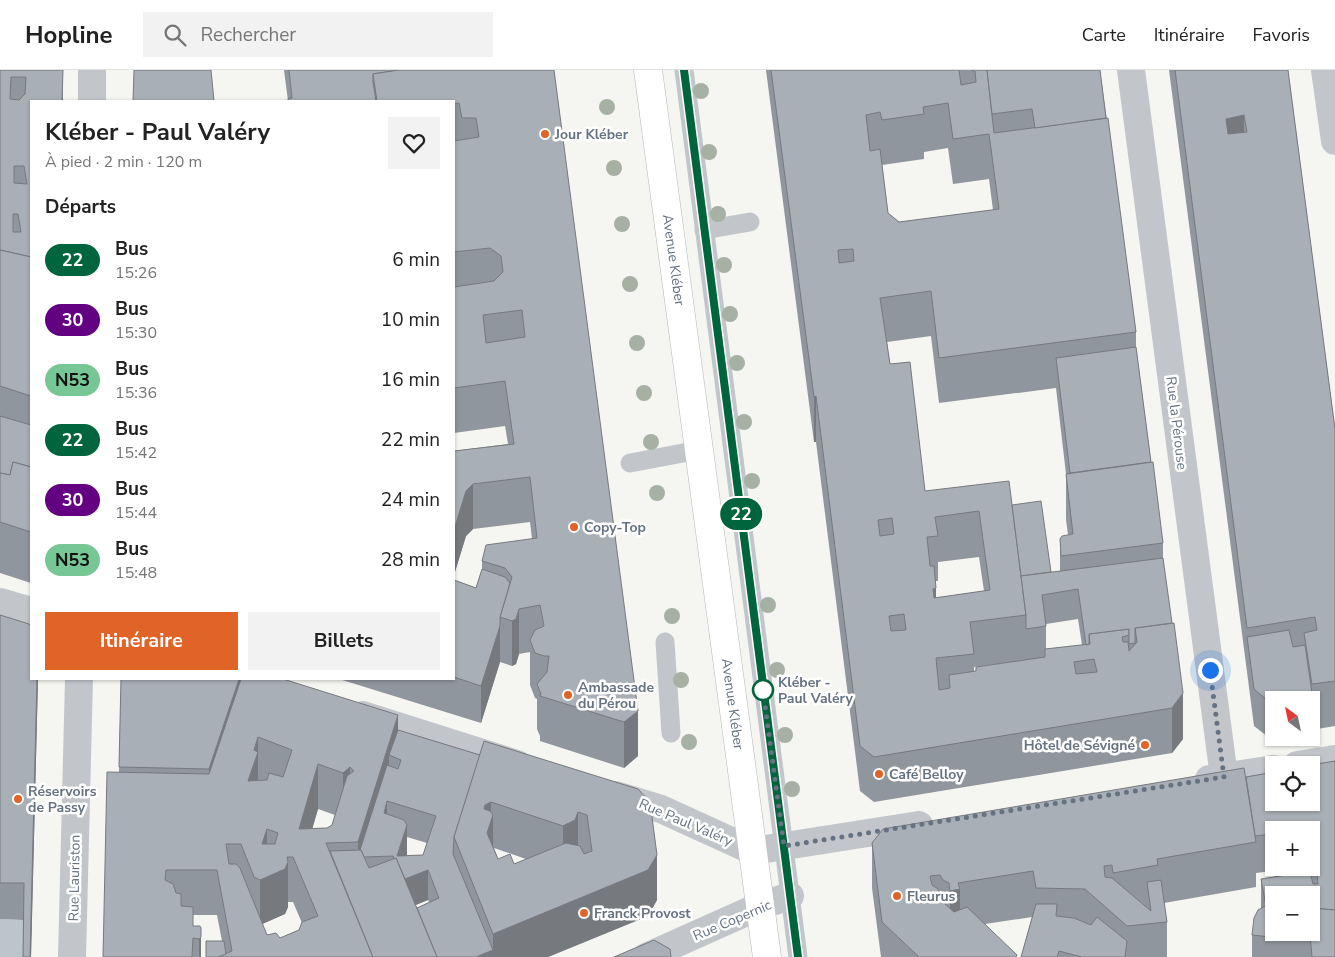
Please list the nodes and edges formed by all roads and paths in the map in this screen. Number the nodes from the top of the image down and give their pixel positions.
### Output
1 (92, 70) edge
2 (648, 70) edge
3 (684, 70) edge
4 (1131, 70) edge
5 (1325, 70) edge
6 (92, 100) edge
7 (1335, 141) edge
8 (750, 222) dead end
9 (704, 230) junction
10 (699, 450) junction
11 (630, 462) dead end
12 (0, 602) edge
13 (30, 611) edge
14 (665, 642) dead end
15 (79, 680) edge
16 (341, 708) edge
17 (671, 733) dead end
18 (1335, 759) edge
19 (1320, 761) edge
20 (1265, 770) edge
21 (539, 771) edge
22 (1224, 777) junction
23 (1185, 783) edge
24 (595, 788) edge
25 (943, 821) edge
26 (784, 846) junction
27 (753, 851) junction
28 (790, 896) junction
29 (760, 906) junction
30 (72, 957) edge
31 (646, 957) edge
32 (767, 957) edge
33 (798, 957) edge

1 - 6 street
2 - 10 main road, Avenue Kléber
3 - 9 lane
4 - 22 street, Rue la Pérouse
5 - 7 street
8 - 9 lane
9 - 26 lane
10 - 11 lane
10 - 27 main road, Avenue Kléber
12 - 13 street
14 - 17 lane
15 - 30 street, Rue Lauriston
16 - 21 street
18 - 19 street
20 - 22 street
22 - 23 street
24 - 27 street, Rue Paul Valéry
25 - 26 street
26 - 27 street
26 - 28 lane
27 - 29 main road, Avenue Kléber
28 - 29 street, Rue Copernic
28 - 33 lane
29 - 31 street, Rue Copernic
29 - 32 main road, Avenue Kléber

